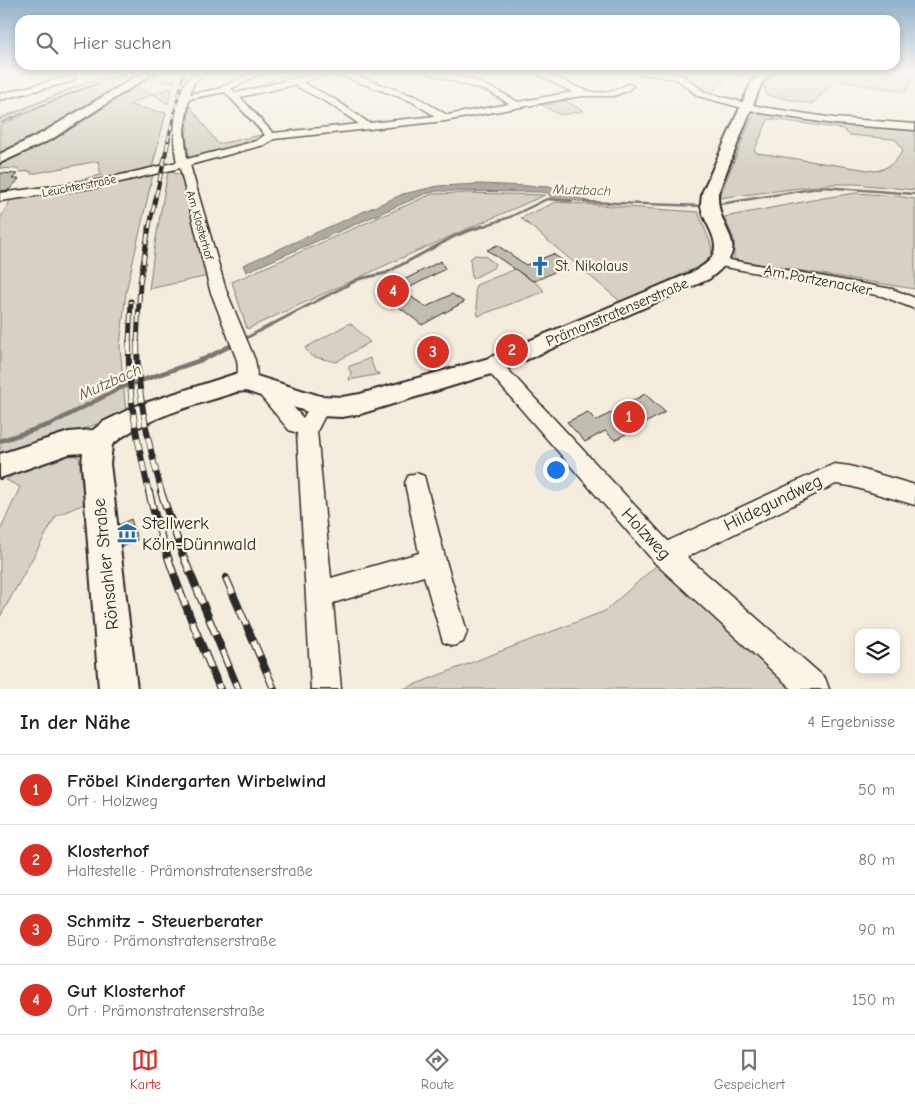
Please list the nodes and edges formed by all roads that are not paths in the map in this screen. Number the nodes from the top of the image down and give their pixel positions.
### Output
1 (99, 104) edge
2 (184, 104) edge
3 (242, 104) edge
4 (336, 104) edge
5 (423, 104) edge
6 (522, 104) edge
7 (741, 104) edge
8 (517, 105) joint
9 (748, 106) junction
10 (445, 118) junction
11 (368, 127) junction
12 (915, 127) edge
13 (271, 136) junction
14 (0, 159) edge
15 (183, 164) junction
16 (0, 197) edge
17 (719, 262) junction
18 (915, 304) edge
19 (492, 365) junction
20 (256, 385) junction
21 (320, 406) junction
22 (308, 428) junction
23 (101, 440) junction
24 (0, 466) edge
25 (416, 483) dead end
26 (915, 495) edge
27 (664, 555) junction
28 (433, 561) junction
29 (320, 594) junction
30 (452, 632) dead end
31 (118, 689) edge
32 (326, 689) edge
33 (814, 689) edge

1 - 14 main road
2 - 15 street, Am Klosterhof
3 - 13 street
4 - 11 street
5 - 10 street
6 - 8 street, Leuchterstraße
7 - 9 street
8 - 10 street, Leuchterstraße
9 - 12 street
9 - 17 main road
10 - 11 street, Leuchterstraße
11 - 13 street, Leuchterstraße
13 - 15 street, Leuchterstraße
15 - 16 street, Leuchterstraße
15 - 20 street, Am Klosterhof
17 - 18 street, Am Portzenacker
17 - 19 main road, Prämonstratenserstraße
19 - 21 main road, Prämonstratenserstraße
19 - 27 street, Holzweg
20 - 21 main road, Prämonstratenserstraße
20 - 22 street
20 - 23 main road
21 - 22 street
22 - 29 street
23 - 24 main road
23 - 31 main road, Rönsahler Straße
25 - 28 street
26 - 27 street, Hildegundweg
27 - 33 street, Holzweg
28 - 29 street
28 - 30 street
29 - 32 street

